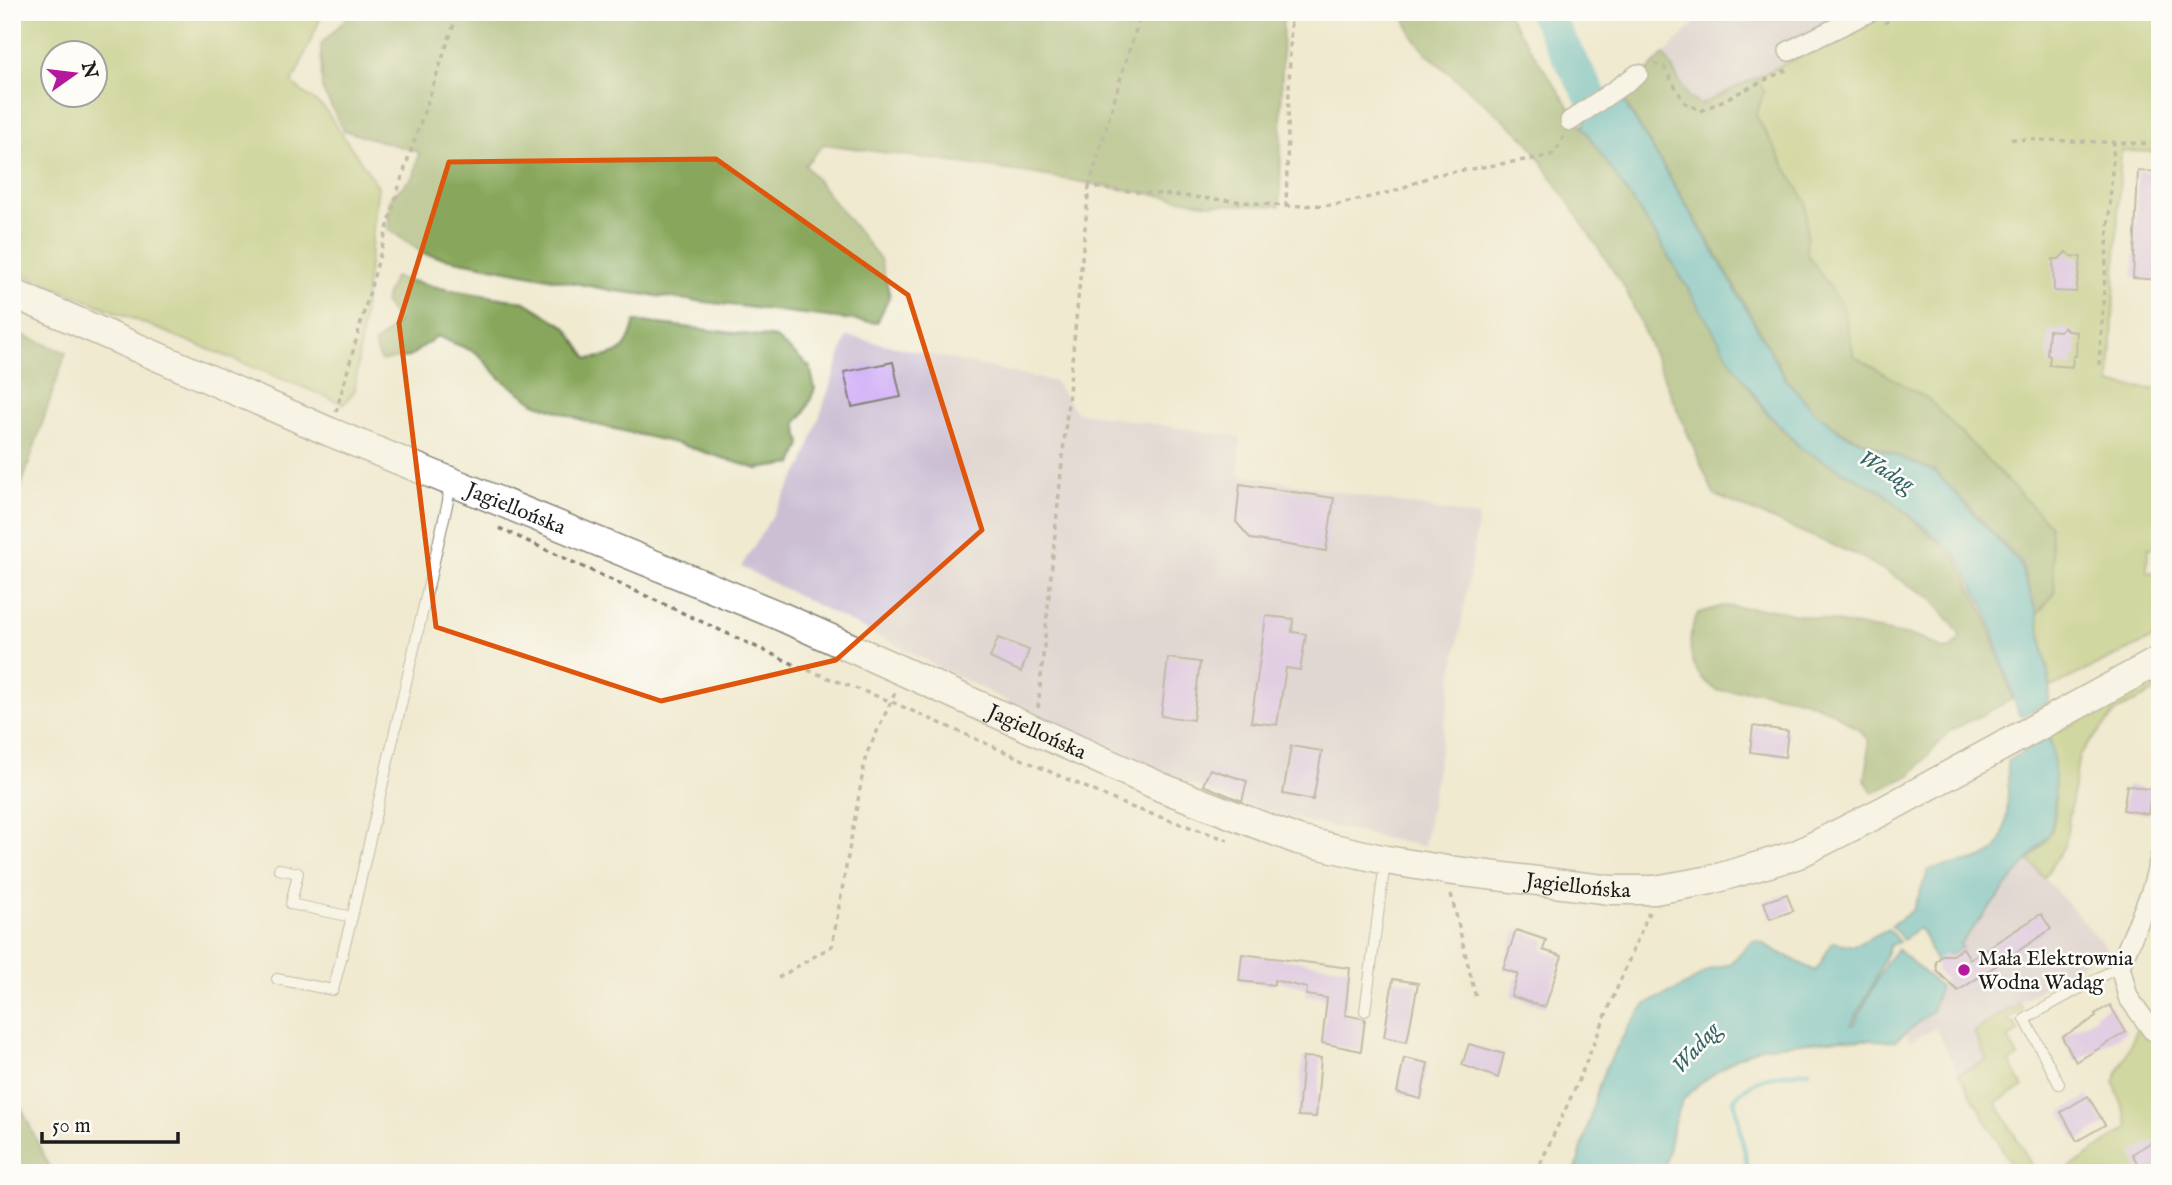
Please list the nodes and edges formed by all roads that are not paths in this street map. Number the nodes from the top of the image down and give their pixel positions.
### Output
1 (1875, 18) edge
2 (1793, 58) road end
3 (1638, 74) road end
4 (1570, 121) road end
5 (12, 293) edge
6 (450, 481) junction
7 (2160, 660) edge
8 (2160, 858) edge
9 (1386, 860) junction
10 (279, 869) dead end
11 (352, 917) junction
12 (2120, 966) junction
13 (277, 979) dead end
14 (1365, 1011) dead end
15 (2160, 1035) edge
16 (2059, 1084) dead end

1 - 2 street
3 - 4 street
5 - 6 street, Jagiellońska
6 - 9 street, Jagiellońska
6 - 11 lane
7 - 9 street, Jagiellońska
8 - 12 street
9 - 14 lane
10 - 11 lane
11 - 13 lane
12 - 15 street
12 - 16 lane

